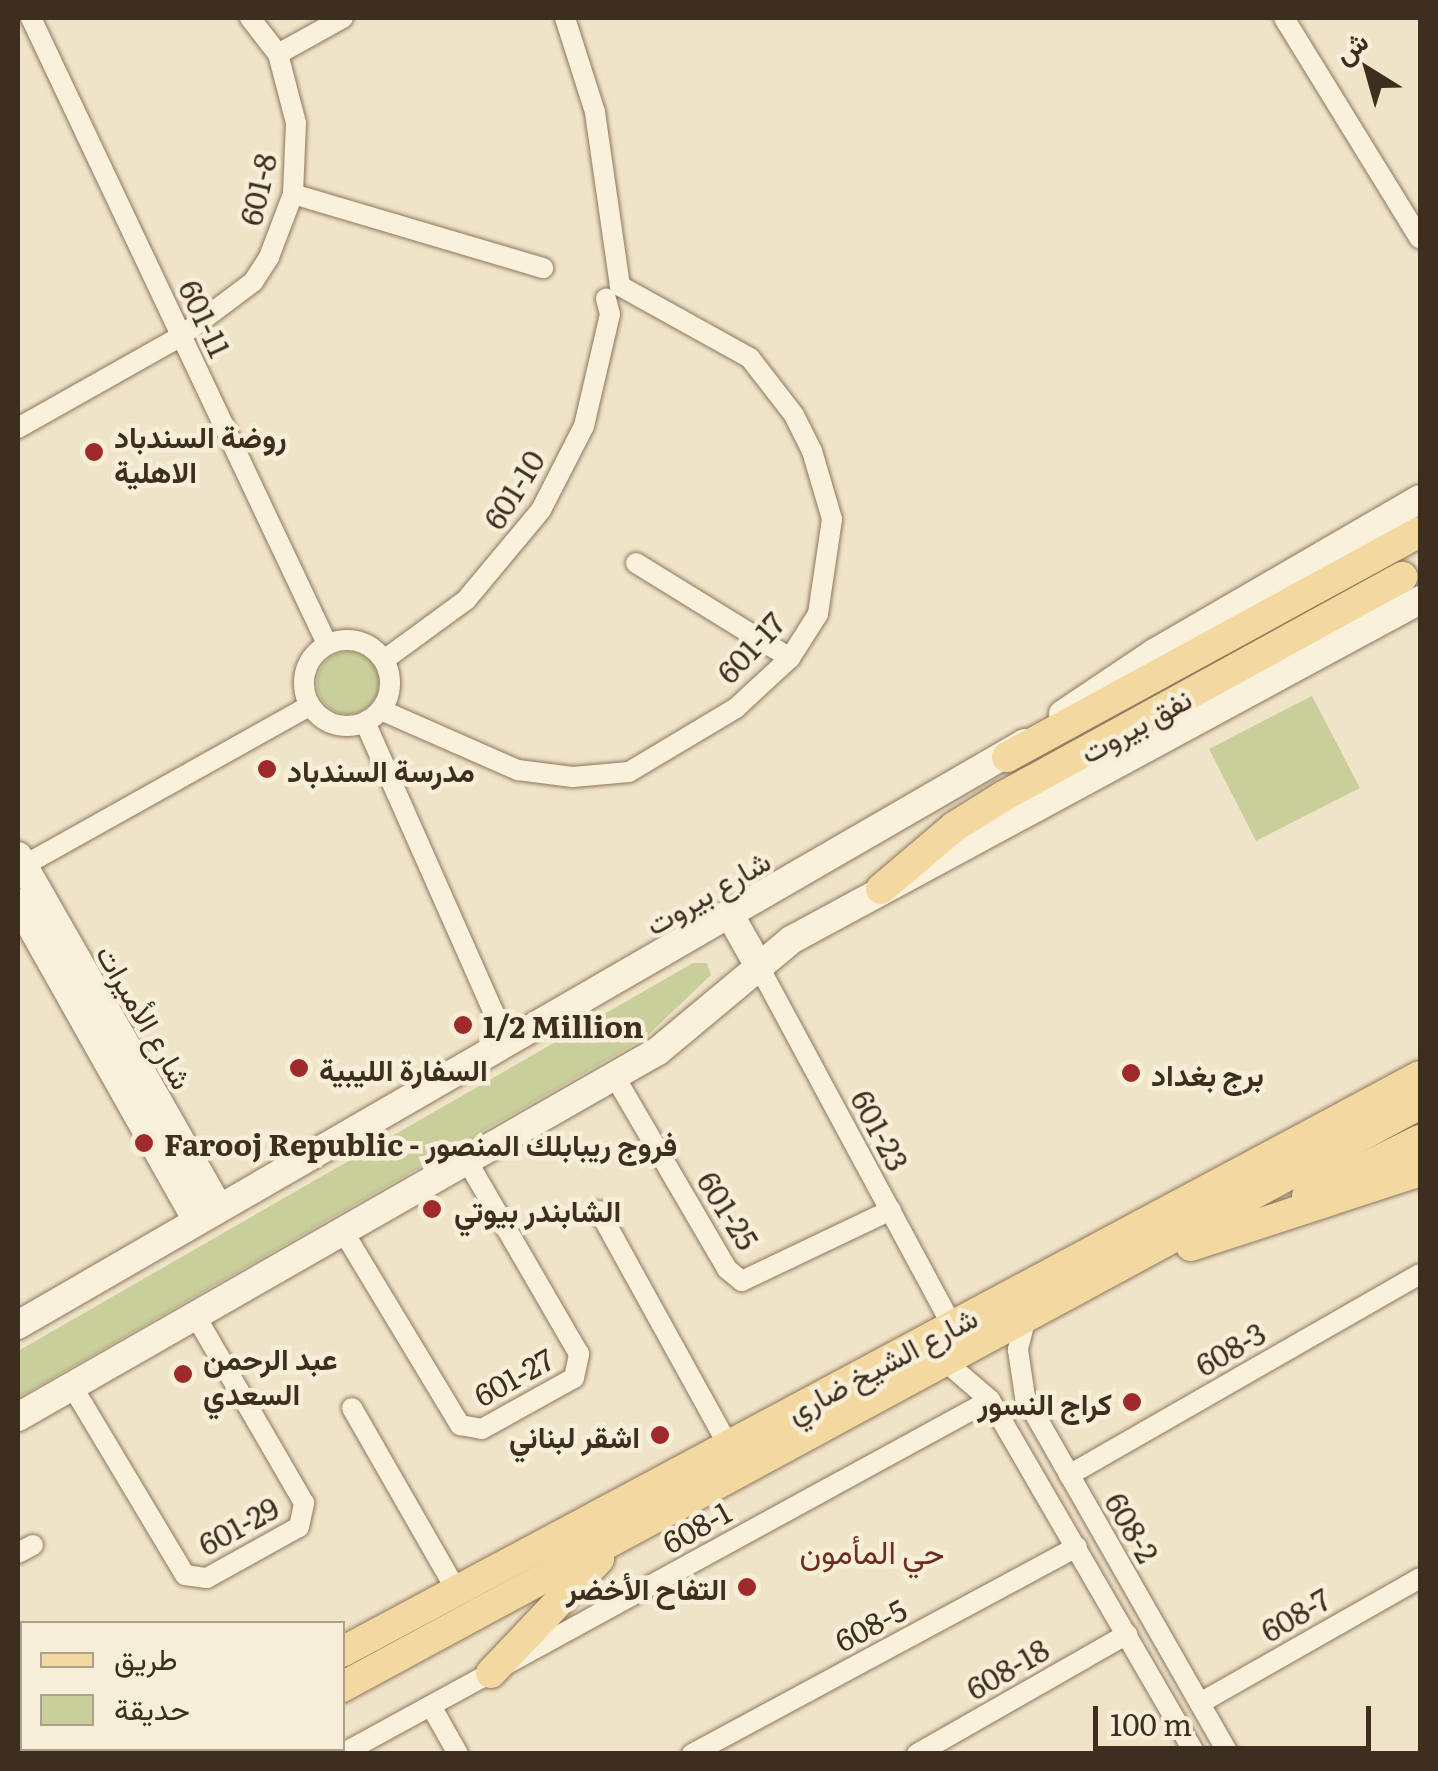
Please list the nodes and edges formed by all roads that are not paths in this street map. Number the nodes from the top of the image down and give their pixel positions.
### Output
1 (31, 18) edge
2 (250, 18) edge
3 (343, 18) edge
4 (565, 18) edge
5 (1284, 18) edge
6 (278, 54) junction
7 (293, 194) junction
8 (1420, 238) edge
9 (543, 268) dead end
10 (613, 293) junction
11 (181, 336) junction
12 (18, 428) edge
13 (1420, 499) edge
14 (1420, 532) edge
15 (636, 563) dead end
16 (1411, 589) edge
17 (327, 644) junction
18 (790, 658) junction
19 (384, 660) junction
20 (309, 706) junction
21 (373, 716) junction
22 (1007, 757) junction
23 (20, 861) edge
24 (880, 889) joint
25 (18, 902) edge
26 (730, 915) junction
27 (757, 962) junction
28 (508, 1044) junction
29 (615, 1077) junction
30 (1418, 1084) edge
31 (1420, 1140) edge
32 (466, 1160) junction
33 (1420, 1172) edge
34 (891, 1210) junction
35 (599, 1211) dead end
36 (208, 1215) junction
37 (343, 1230) junction
38 (1229, 1232) junction
39 (1420, 1274) edge
40 (1100, 1281) junction
41 (195, 1315) junction
42 (1026, 1321) junction
43 (18, 1325) edge
44 (952, 1325) junction
45 (947, 1363) junction
46 (72, 1386) junction
47 (990, 1400) junction
48 (352, 1408) dead end
49 (18, 1417) edge
50 (728, 1445) junction
51 (1070, 1475) junction
52 (1092, 1515) junction
53 (632, 1531) junction
54 (1071, 1537) junction
55 (1420, 1578) edge
56 (457, 1590) junction
57 (1127, 1634) junction
58 (345, 1650) edge
59 (491, 1673) junction
60 (345, 1685) edge
61 (1200, 1703) junction
62 (431, 1706) junction
63 (342, 1754) edge
64 (458, 1754) edge
65 (692, 1754) edge
66 (917, 1754) edge
67 (1195, 1754) edge
68 (1228, 1754) edge

1 - 11 street, 601-11
2 - 6 street, 601-8
3 - 6 street
4 - 10 street, 601-10
5 - 8 street
6 - 7 street, 601-8
7 - 9 street
7 - 11 street, 601-8
10 - 18 street, 601-17
10 - 19 street, 601-10
11 - 12 street, 601-8
11 - 17 street, 601-11
13 - 22 main road, شارع بيروت
14 - 22 main road, نفق بيروت
15 - 18 street
16 - 24 main road, نفق بيروت
17 - 19 street
17 - 20 street
18 - 21 street, 601-17
19 - 21 street
20 - 21 street
20 - 23 street
21 - 28 street
22 - 26 main road, شارع بيروت
23 - 36 main road, شارع الأميرات
24 - 27 main road
25 - 36 main road, شارع الأميرات
26 - 27 main road
26 - 28 main road, شارع بيروت
27 - 29 main road
27 - 34 street, 601-23
28 - 36 main road, شارع بيروت
29 - 32 main road
29 - 34 street, 601-25
30 - 40 main road, شارع الشيخ ضاري
30 - 44 main road, شارع الشيخ ضاري
31 - 38 main road
32 - 37 main road
32 - 37 street, 601-27
33 - 38 main road, شارع الشيخ ضاري
34 - 44 street, 601-23
35 - 50 street
36 - 43 main road, شارع بيروت
37 - 41 main road
38 - 40 main road, شارع الشيخ ضاري
39 - 51 street, 608-3
40 - 42 main road, شارع الشيخ ضاري
41 - 46 main road
41 - 46 street, 601-29
42 - 45 main road, شارع الشيخ ضاري
42 - 51 street, 608-2
44 - 50 main road, شارع الشيخ ضاري
45 - 47 street, 608-2
45 - 53 main road, شارع الشيخ ضاري
46 - 49 main road
47 - 54 street, 608-2
47 - 59 street, 608-1
48 - 56 street
50 - 56 main road, شارع الشيخ ضاري
51 - 52 street, 608-2
52 - 54 street, 608-5
52 - 61 street, 608-2
53 - 59 main road
53 - 60 main road, شارع الشيخ ضاري
54 - 57 street, 608-2
54 - 65 street, 608-5
55 - 61 street, 608-7
56 - 58 main road, شارع الشيخ ضاري
57 - 66 street, 608-18
57 - 67 street, 608-2
59 - 62 street, 608-1
61 - 68 street, 608-2
62 - 63 street, 608-1
62 - 64 street

